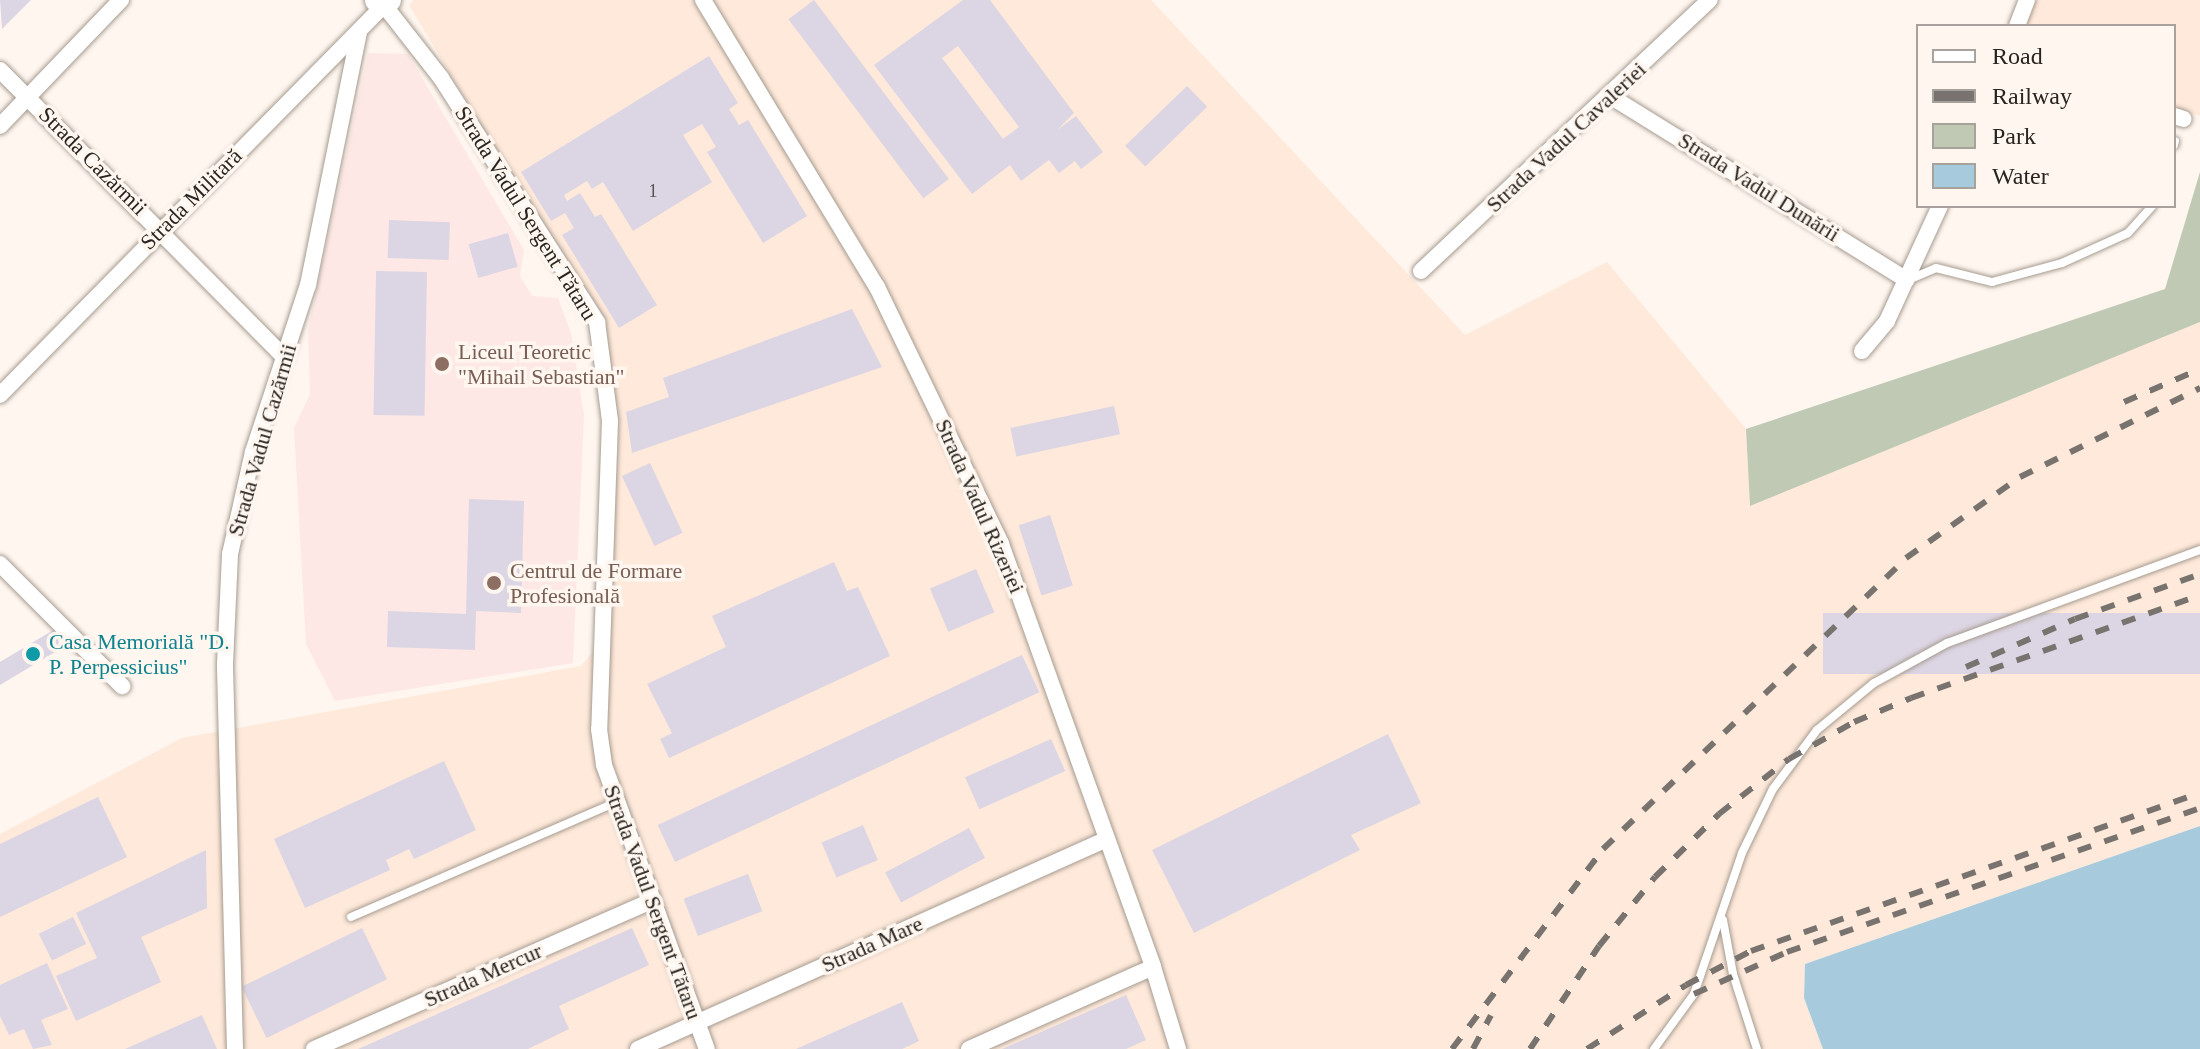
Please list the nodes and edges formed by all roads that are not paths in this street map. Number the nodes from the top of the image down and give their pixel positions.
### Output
1 (121, 0) edge
2 (703, 0) edge
3 (1710, 0) edge
4 (2027, 0) edge
5 (384, 2) edge
6 (2018, 24) edge
7 (360, 30) junction
8 (0, 70) edge
9 (28, 96) junction
10 (1610, 96) junction
11 (0, 126) edge
12 (1939, 208) edge
13 (2150, 208) edge
14 (161, 229) junction
15 (1421, 271) dead end
16 (1907, 280) junction
17 (1862, 351) dead end
18 (284, 357) junction
19 (0, 395) edge
20 (2200, 550) edge
21 (0, 564) edge
22 (122, 686) dead end
23 (614, 803) junction
24 (1107, 839) junction
25 (651, 901) junction
26 (351, 917) dead end
27 (1723, 919) junction
28 (1153, 967) junction
29 (697, 1023) junction
30 (235, 1049) edge
31 (314, 1049) edge
32 (638, 1049) edge
33 (707, 1049) edge
34 (969, 1049) edge
35 (1178, 1049) edge
36 (1654, 1049) edge
37 (1757, 1049) edge

1 - 9 street
2 - 24 street, Strada Vadul Rizeriei
3 - 10 street, Strada Vadul Cavaleriei
4 - 6 street
5 - 7 street, Strada Militară
5 - 23 street, Strada Vadul Sergent Tătaru
7 - 14 street, Strada Militară
7 - 18 street, Strada Vadul Cazărmii
8 - 9 street, Strada Cazărmii
9 - 11 street
9 - 14 street, Strada Cazărmii
10 - 15 street, Strada Vadul Cavaleriei
10 - 16 street, Strada Vadul Dunării
12 - 16 street
13 - 16 lane
14 - 18 street, Strada Cazărmii
14 - 19 street, Strada Militară
16 - 17 street
18 - 30 street, Strada Vadul Cazărmii
20 - 27 lane
21 - 22 street
23 - 25 street, Strada Vadul Sergent Tătaru
23 - 26 lane
24 - 28 street, Strada Vadul Rizeriei
24 - 29 street, Strada Mare
25 - 29 street, Strada Vadul Sergent Tătaru
25 - 31 street, Strada Mercur
27 - 36 lane
27 - 37 lane
28 - 34 street
28 - 35 street, Strada Vadul Rizeriei
29 - 32 street, Strada Mare
29 - 33 street, Strada Vadul Sergent Tătaru

